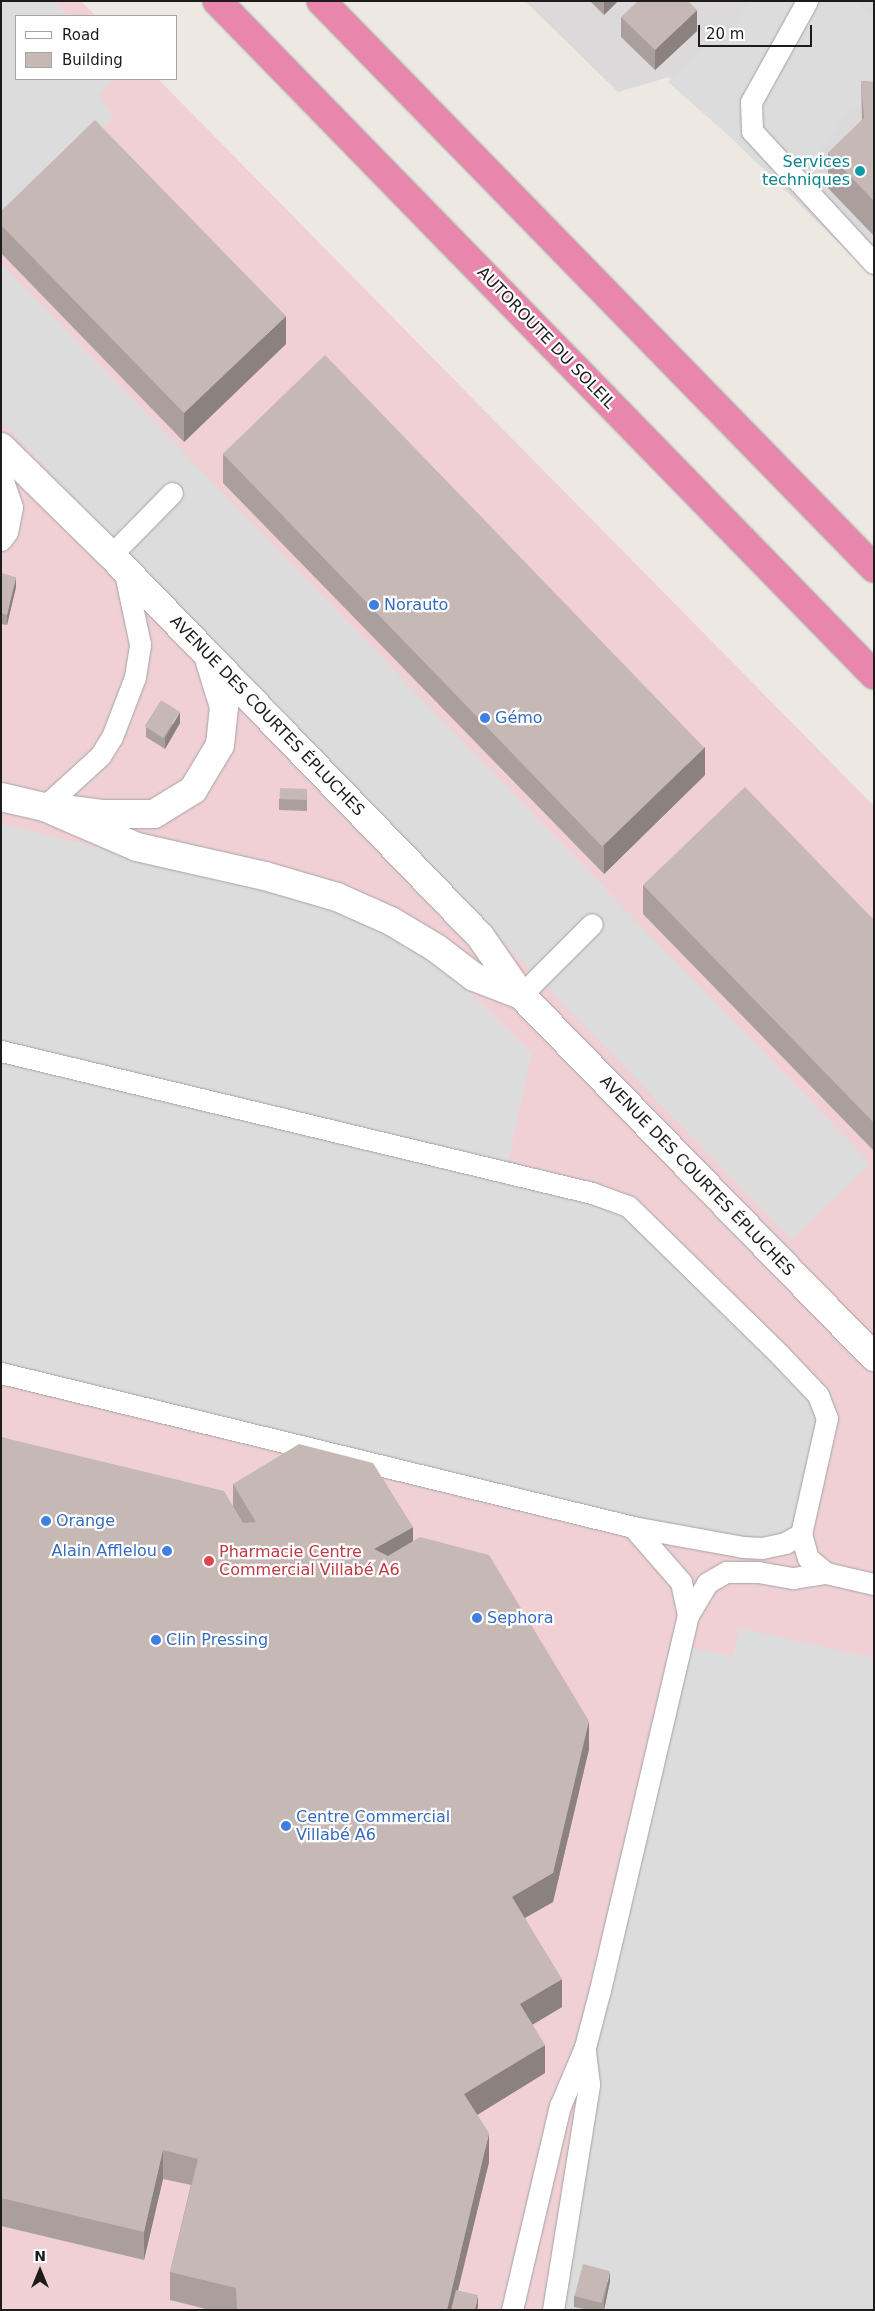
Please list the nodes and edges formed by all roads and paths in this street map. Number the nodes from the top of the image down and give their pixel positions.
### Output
1 (218, 1) edge
2 (321, 1) edge
3 (807, 1) edge
4 (874, 263) edge
5 (1, 446) edge
6 (1, 475) edge
7 (172, 493) dead end
8 (1, 540) edge
9 (118, 562) junction
10 (874, 568) edge
11 (208, 656) junction
12 (874, 675) edge
13 (1, 797) edge
14 (44, 807) junction
15 (592, 924) dead end
16 (521, 995) junction
17 (1, 1052) edge
18 (874, 1357) edge
19 (1, 1373) edge
20 (633, 1527) junction
21 (801, 1534) junction
22 (826, 1573) junction
23 (874, 1584) edge
24 (688, 1615) junction
25 (585, 2047) junction
26 (512, 2310) edge
27 (554, 2310) edge

1 - 12 highway, AUTOROUTE DU SOLEIL
2 - 10 highway
3 - 4 lane
5 - 9 street, AVENUE DES COURTES ÉPLUCHES
6 - 8 lane
7 - 9 lane
9 - 11 street, AVENUE DES COURTES ÉPLUCHES
9 - 14 lane
11 - 14 street
11 - 16 street, AVENUE DES COURTES ÉPLUCHES
13 - 14 street, AVENUE DES COURTES ÉPLUCHES
14 - 16 street, AVENUE DES COURTES ÉPLUCHES
15 - 16 lane
16 - 18 street, AVENUE DES COURTES ÉPLUCHES
17 - 21 lane
19 - 20 lane
20 - 21 lane
20 - 24 lane
21 - 22 lane
22 - 23 lane
22 - 24 lane
24 - 25 lane
25 - 26 lane
25 - 27 lane

